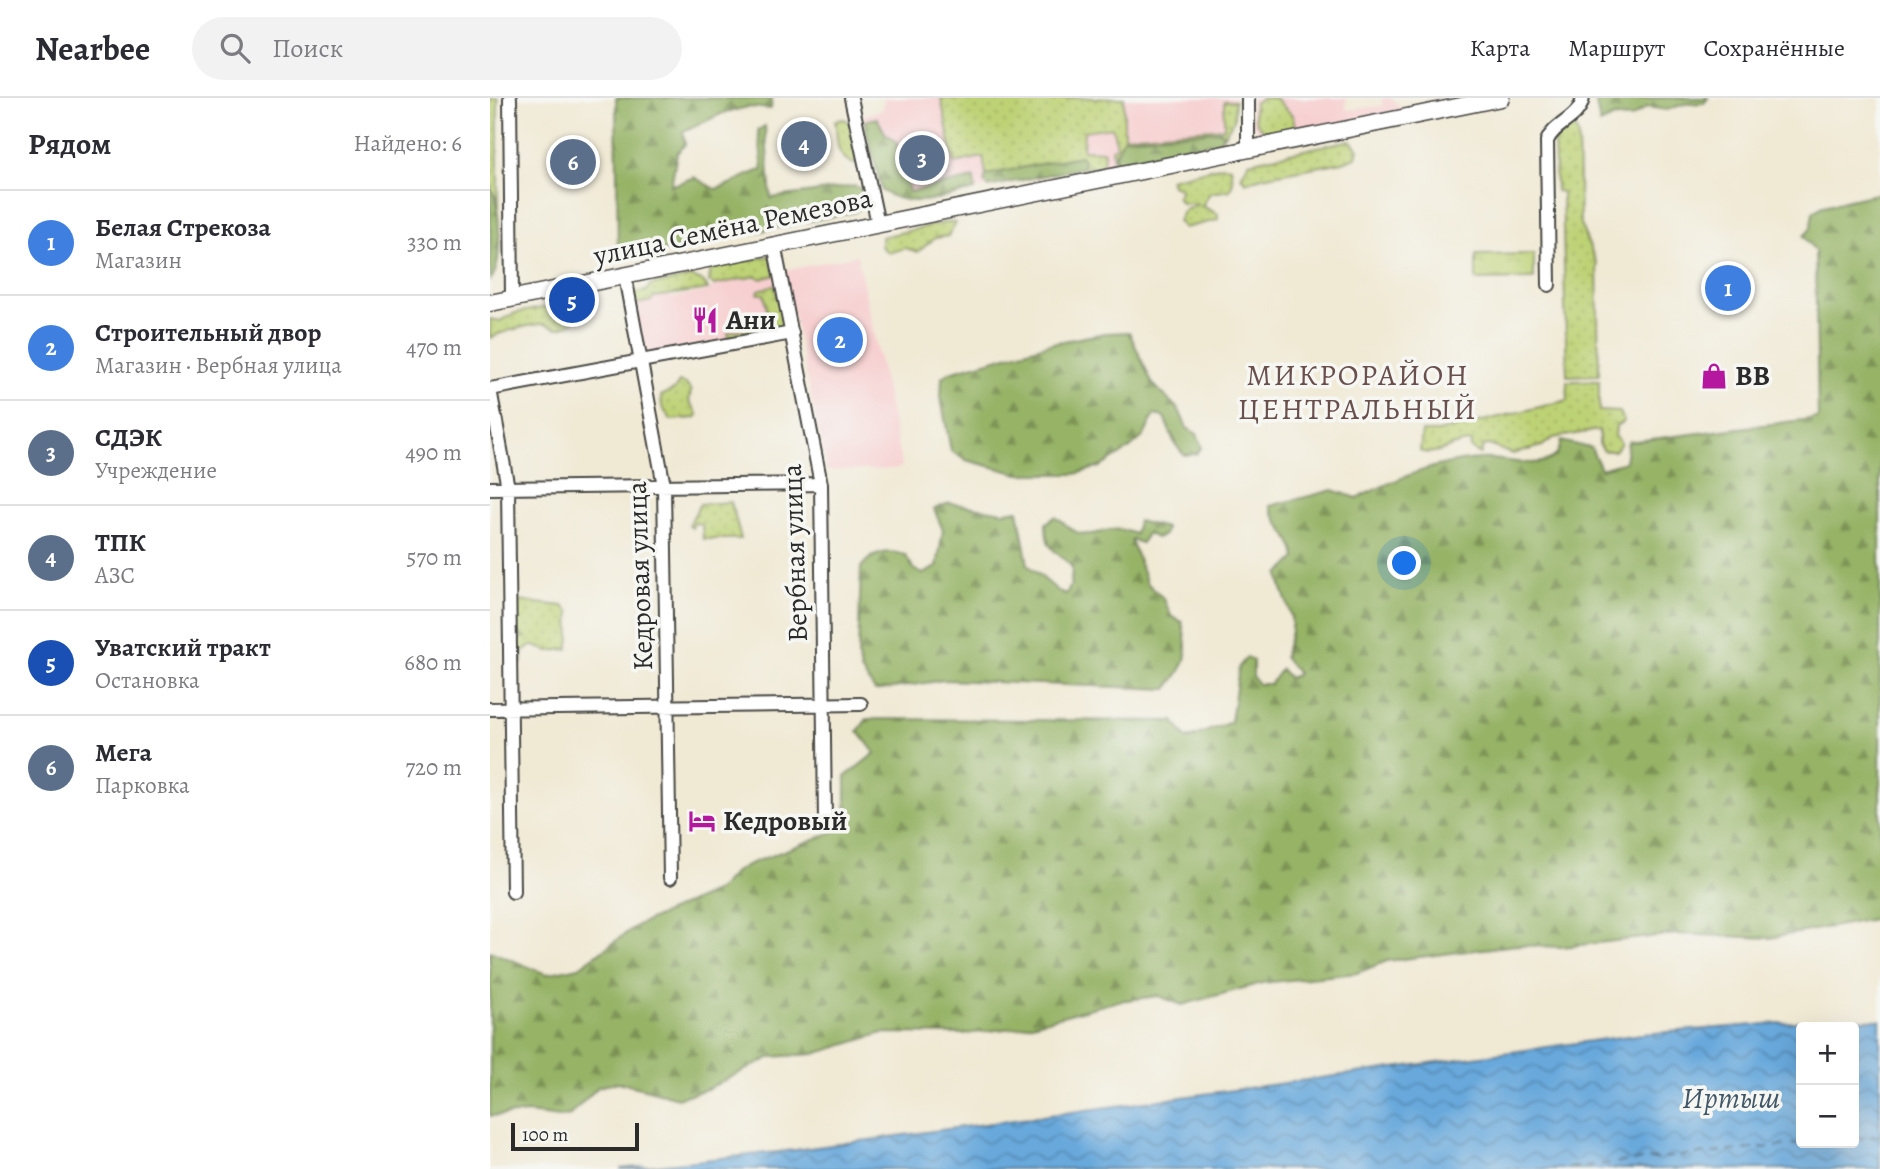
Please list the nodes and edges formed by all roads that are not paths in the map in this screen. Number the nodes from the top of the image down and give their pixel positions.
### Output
1 (510, 98) edge
2 (851, 98) edge
3 (1248, 98) edge
4 (1501, 98) edge
5 (1583, 98) edge
6 (1248, 148) junction
7 (878, 224) junction
8 (774, 244) junction
9 (625, 276) junction
10 (1549, 285) dead end
11 (512, 299) junction
12 (490, 303) edge
13 (792, 333) junction
14 (641, 361) junction
15 (490, 389) edge
16 (821, 484) junction
17 (664, 486) junction
18 (490, 488) edge
19 (508, 488) junction
20 (824, 705) junction
21 (861, 705) dead end
22 (668, 707) junction
23 (490, 709) edge
24 (511, 709) junction
25 (825, 822) dead end
26 (670, 878) dead end
27 (513, 892) dead end

1 - 11 street
2 - 7 street
3 - 6 street
4 - 6 main road, улица Семёна Ремезова
5 - 10 street
6 - 7 main road, улица Семёна Ремезова
7 - 8 main road, улица Семёна Ремезова
8 - 9 main road, улица Семёна Ремезова
8 - 13 street, Вербная улица
9 - 11 main road, улица Семёна Ремезова
9 - 14 street, Кедровая улица
11 - 12 main road, улица Семёна Ремезова
13 - 14 street
13 - 16 street, Вербная улица
14 - 15 street
14 - 17 street, Кедровая улица
15 - 19 street
16 - 17 street
16 - 20 street, Вербная улица
17 - 19 street
17 - 22 street, Кедровая улица
18 - 19 street
19 - 24 street
20 - 21 street
20 - 22 street
20 - 25 street, Вербная улица
22 - 24 street
22 - 26 street, Кедровая улица
23 - 24 street
24 - 27 street

